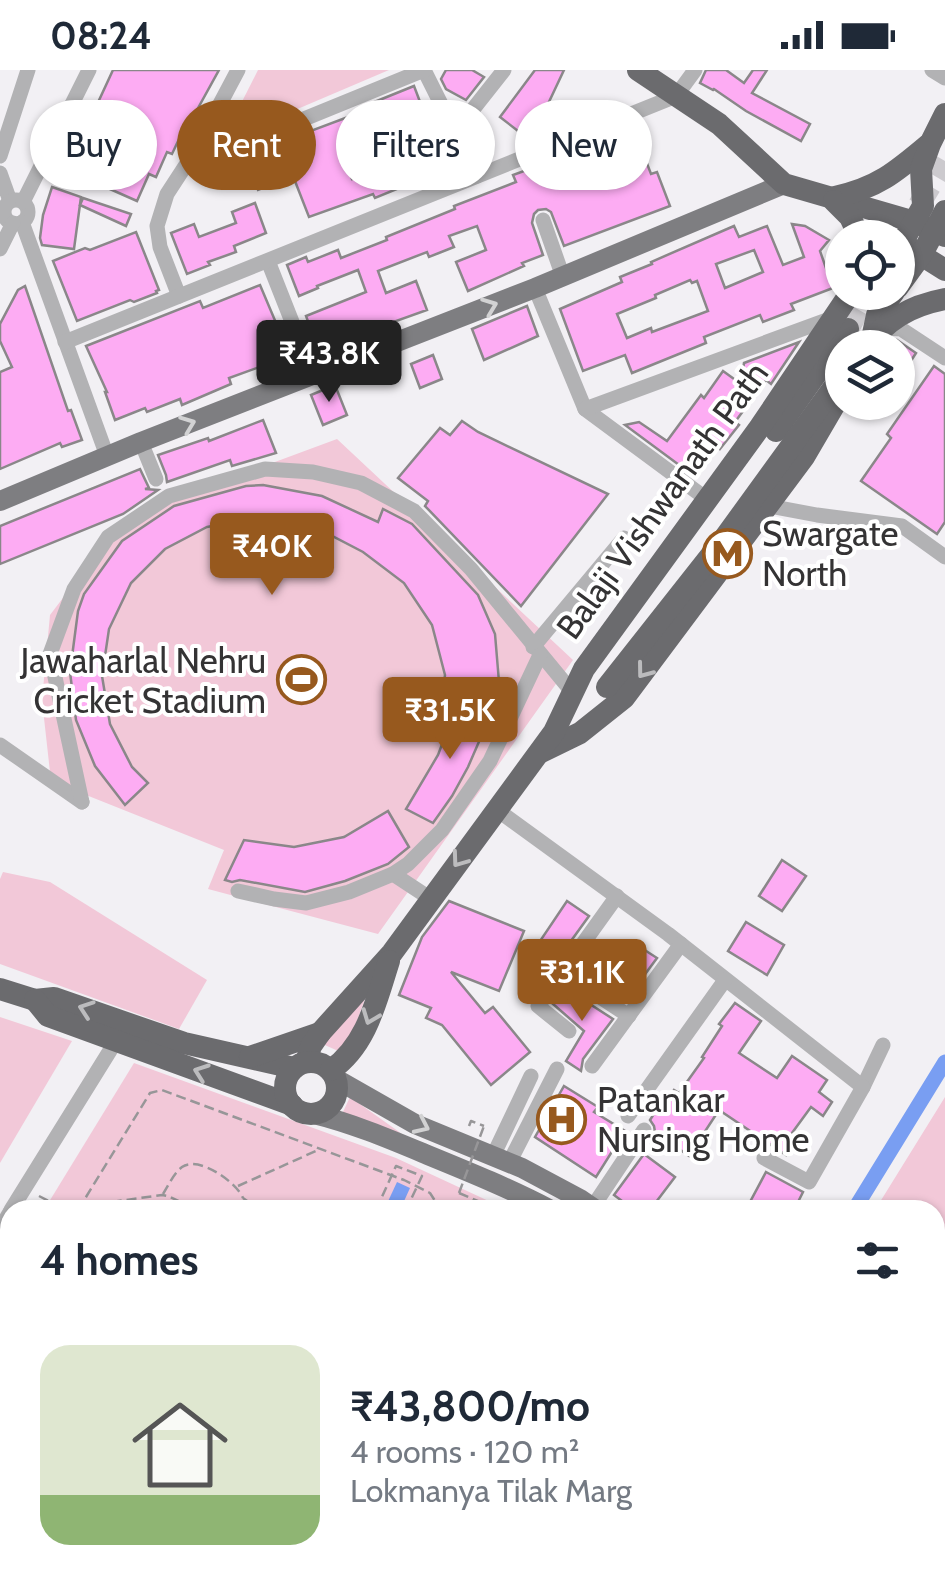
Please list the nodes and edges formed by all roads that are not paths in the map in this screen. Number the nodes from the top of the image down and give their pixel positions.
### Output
1 (27, 70) edge
2 (89, 70) edge
3 (238, 70) edge
4 (504, 70) edge
5 (638, 70) edge
6 (695, 70) edge
7 (932, 70) edge
8 (945, 78) edge
9 (676, 96) junction
10 (222, 100) edge
11 (350, 100) edge
12 (439, 100) edge
13 (480, 100) edge
14 (945, 114) edge
15 (930, 144) junction
16 (0, 156) edge
17 (495, 169) edge
18 (0, 173) edge
19 (177, 179) edge
20 (784, 184) junction
21 (442, 190) edge
22 (832, 198) junction
23 (17, 202) junction
24 (542, 220) dead end
25 (851, 220) edge
26 (17, 223) junction
27 (935, 225) edge
28 (915, 242) edge
29 (0, 249) edge
30 (915, 253) edge
31 (268, 260) junction
32 (945, 270) edge
33 (563, 277) junction
34 (535, 288) junction
35 (180, 296) junction
36 (945, 301) edge
37 (846, 310) tunnel mouth
38 (842, 323) junction
39 (886, 328) joint
40 (880, 330) edge
41 (66, 342) junction
42 (945, 358) edge
43 (313, 375) junction
44 (825, 399) edge
45 (586, 409) junction
46 (826, 420) edge
47 (141, 442) junction
48 (107, 456) junction
49 (156, 479) dead end
50 (708, 500) junction
51 (0, 501) edge
52 (769, 506) junction
53 (624, 538) dead end
54 (945, 557) edge
55 (537, 651) junction
56 (573, 693) junction
57 (554, 732) junction
58 (580, 733) junction
59 (0, 744) edge
60 (538, 753) junction
61 (496, 809) junction
62 (393, 874) junction
63 (238, 891) dead end
64 (617, 896) junction
65 (431, 899) junction
66 (681, 944) junction
67 (392, 953) junction
68 (562, 972) junction
69 (725, 980) junction
70 (0, 989) edge
71 (35, 1000) junction
72 (629, 1016) junction
73 (569, 1031) dead end
74 (320, 1033) junction
75 (116, 1040) junction
76 (884, 1046) dead end
77 (246, 1058) junction
78 (300, 1065) junction
79 (592, 1066) dead end
80 (557, 1068) dead end
81 (334, 1075) junction
82 (531, 1076) dead end
83 (863, 1087) junction
84 (303, 1109) junction
85 (628, 1116) dead end
86 (644, 1130) dead end
87 (764, 1158) dead end
88 (501, 1159) junction
89 (18, 1200) edge
90 (532, 1200) edge
91 (580, 1200) edge
92 (600, 1200) edge

1 - 16 street
2 - 23 street
3 - 10 street
4 - 13 street
5 - 9 highway
6 - 9 street
7 - 8 street
9 - 17 street
9 - 20 highway
11 - 12 street
14 - 15 highway
15 - 22 highway
15 - 27 highway
18 - 23 street
19 - 35 street
20 - 22 highway
20 - 33 main road
21 - 31 street
22 - 25 highway
22 - 27 highway
23 - 26 street
24 - 33 street
26 - 29 street
26 - 41 street
27 - 28 highway
30 - 32 highway
31 - 35 street
31 - 43 street
33 - 34 main road
43 -> 34 main road
34 - 45 street
35 - 41 street
36 - 39 highway
36 - 40 highway, bridge
37 - 38 highway, Balaji Vishwanath Path
38 - 45 street
38 - 50 highway, Balaji Vishwanath Path
38 - 57 highway
39 - 42 street
41 - 48 street
47 -> 43 main road
44 - 58 highway, bridge
45 - 50 street
46 - 52 highway, Balaji Vishwanath Path
47 - 48 main road
47 - 49 street
48 - 51 main road
50 - 56 highway, Balaji Vishwanath Path
52 - 54 street
52 -> 58 highway, Balaji Vishwanath Path
53 - 55 street
55 - 56 street
55 - 59 street
55 - 62 street
56 - 57 highway, Balaji Vishwanath Path
57 - 60 highway, Balaji Vishwanath Path
58 - 60 highway, Balaji Vishwanath Path
60 - 61 highway, Balaji Vishwanath Path
61 - 64 street
61 -> 65 highway, Balaji Vishwanath Path
62 - 63 street
62 - 65 street
64 - 66 street
64 - 68 street
65 - 67 highway, Balaji Vishwanath Path
66 - 69 street
66 - 72 street
67 - 74 highway, Balaji Vishwanath Path
67 -> 81 highway, Balaji Vishwanath Path
68 - 72 street
68 - 73 street
69 - 83 street
69 - 85 street
70 - 71 highway
71 - 75 highway
77 -> 71 highway
72 - 79 street
74 - 77 highway
74 - 78 highway, Balaji Vishwanath Path
84 -> 75 highway
75 - 89 street
76 - 83 street
77 - 78 highway
78 - 81 highway
78 - 84 highway, Balaji Vishwanath Path
80 - 88 street
81 - 84 highway, Balaji Vishwanath Path
81 -> 88 main road
82 - 88 street
83 - 87 street
84 - 90 main road
86 - 92 street
88 - 91 main road

